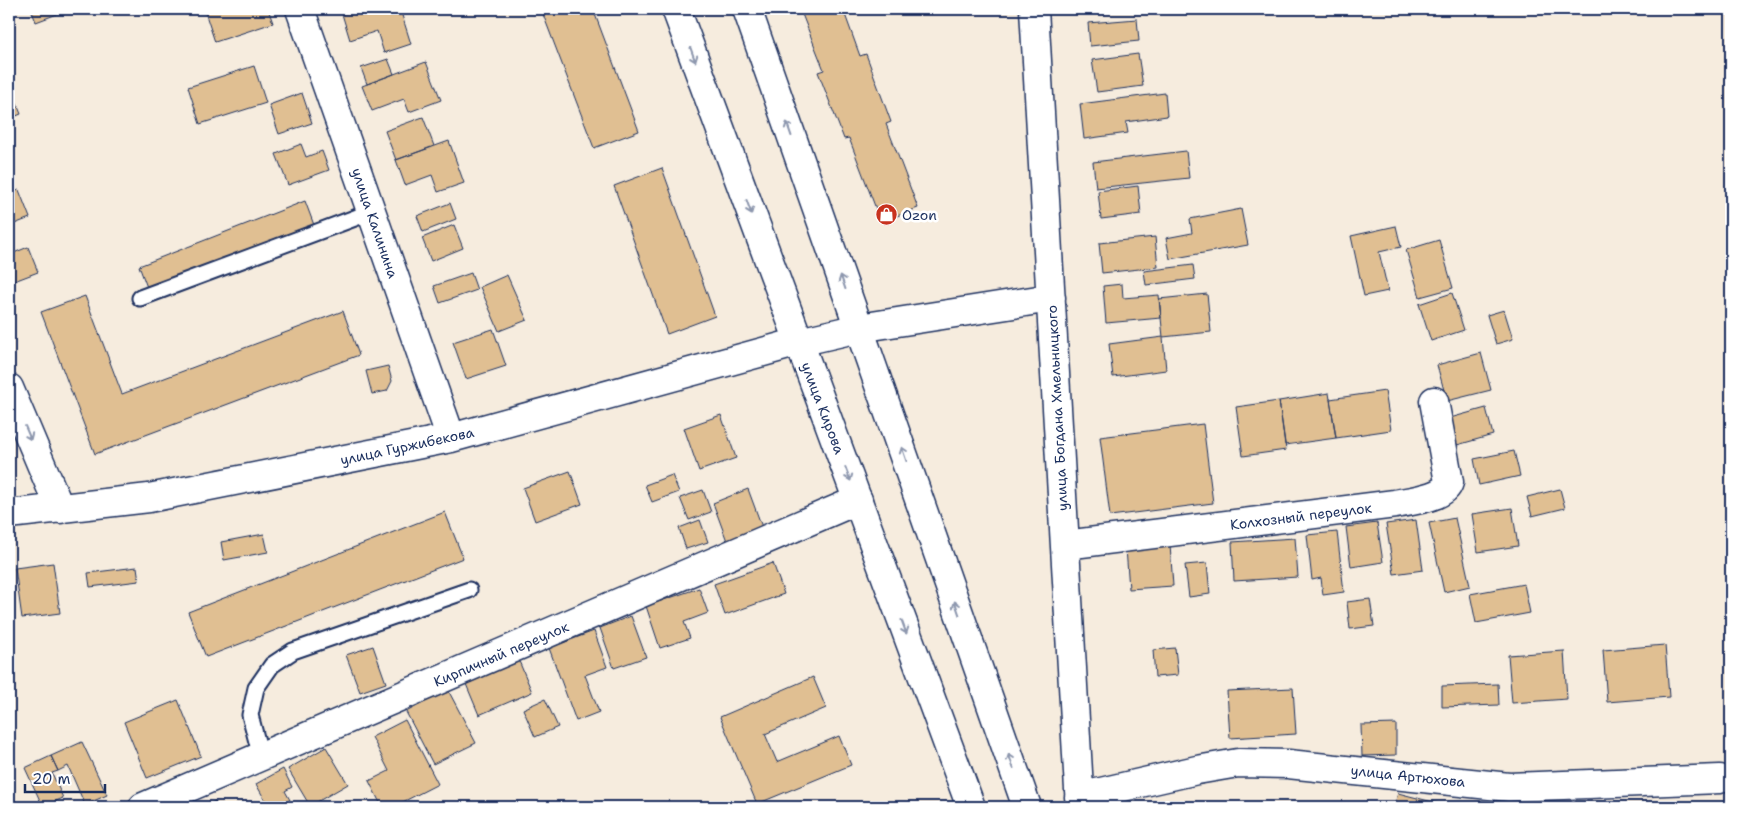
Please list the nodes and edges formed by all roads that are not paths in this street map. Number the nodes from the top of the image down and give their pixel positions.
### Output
1 (300, 9) edge
2 (676, 9) edge
3 (747, 9) edge
4 (1034, 9) edge
5 (371, 212) junction
6 (140, 298) dead end
7 (1051, 298) junction
8 (860, 328) junction
9 (798, 342) junction
10 (9, 388) edge
11 (1434, 401) dead end
12 (451, 438) junction
13 (858, 500) junction
14 (60, 509) junction
15 (9, 514) edge
16 (1065, 545) junction
17 (469, 590) dead end
18 (261, 757) junction
19 (1728, 780) edge
20 (1080, 802) edge
21 (143, 807) edge
22 (971, 807) edge
23 (1027, 807) edge

1 - 5 street, улица Калинина
2 -> 9 street, улица Кирова
8 -> 3 street
4 - 7 street, улица Богдана Хмельницкого
5 - 6 lane
5 - 12 street, улица Калинина
7 - 8 street, улица Гуржибекова
7 - 16 street, улица Богдана Хмельницкого
8 - 9 street, улица Гуржибекова
23 -> 8 street
9 - 12 street, улица Гуржибекова
9 -> 13 street, улица Кирова
10 -> 14 street
11 - 16 street, Колхозный переулок
12 - 14 street, улица Гуржибекова
13 - 18 street, Кирпичный переулок
13 -> 22 street, улица Кирова
14 - 15 street, улица Гуржибекова
16 - 20 street, улица Богдана Хмельницкого
17 - 18 lane
18 - 21 street, Кирпичный переулок
19 - 20 street, улица Артюхова

